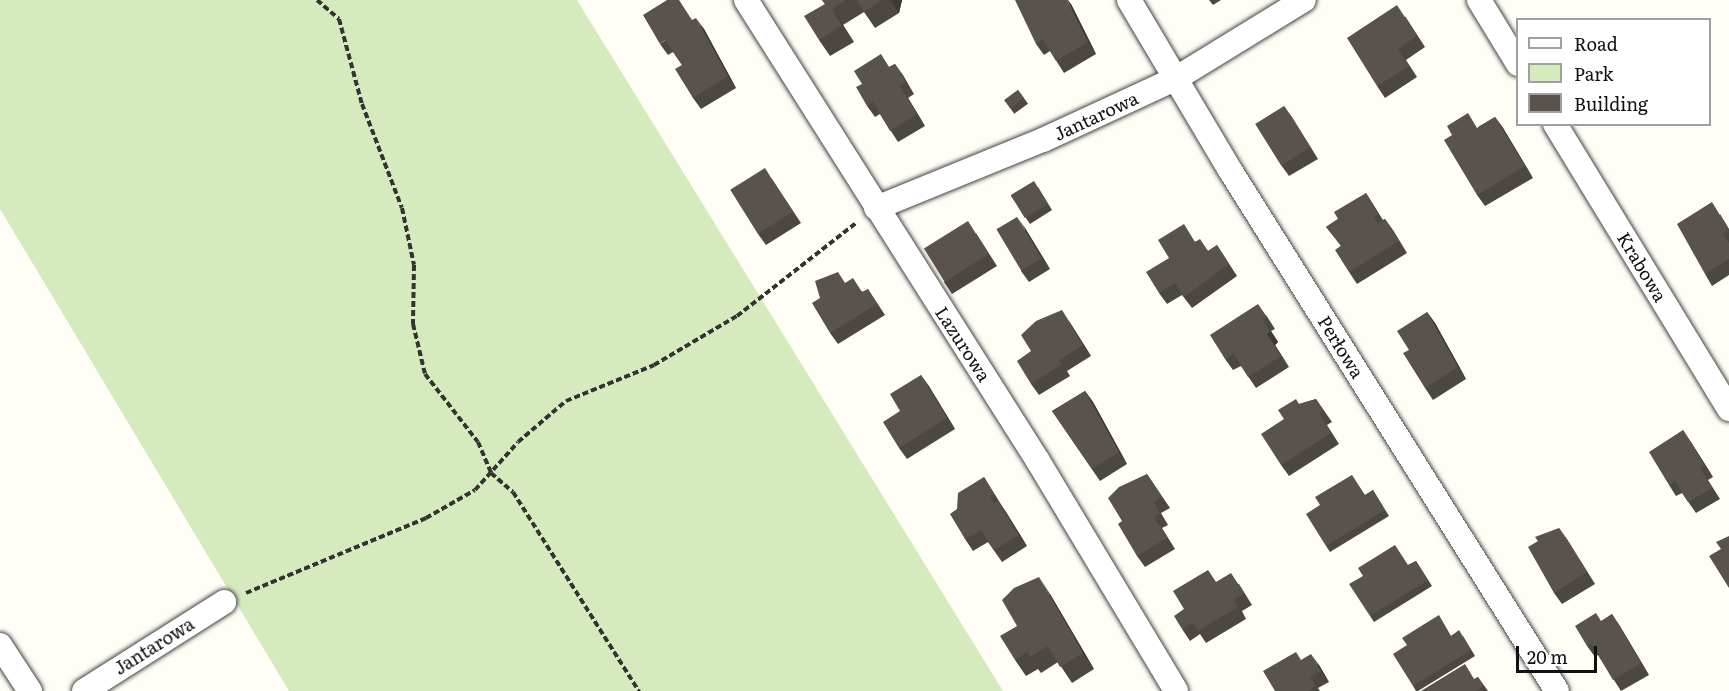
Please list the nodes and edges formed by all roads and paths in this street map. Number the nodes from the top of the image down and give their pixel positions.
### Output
1 (317, 0) edge
2 (746, 0) edge
3 (1129, 0) edge
4 (1304, 0) edge
5 (1479, 0) edge
6 (1516, 61) edge
7 (1174, 79) junction
8 (1556, 126) edge
9 (876, 208) junction
10 (1729, 409) edge
11 (491, 473) junction
12 (224, 602) joint
13 (0, 645) edge
14 (30, 691) edge
15 (84, 691) edge
16 (639, 691) edge
17 (1176, 691) edge
18 (1557, 691) edge

1 - 11 path
2 - 9 street, Lazurowa
3 - 7 street, Perłowa
4 - 7 street, Jantarowa
5 - 6 street
7 - 9 street, Jantarowa
7 - 18 street, Perłowa
8 - 10 street, Krabowa
9 - 11 path
9 - 17 street, Lazurowa
11 - 12 path
11 - 16 path
12 - 15 street, Jantarowa
13 - 14 street

